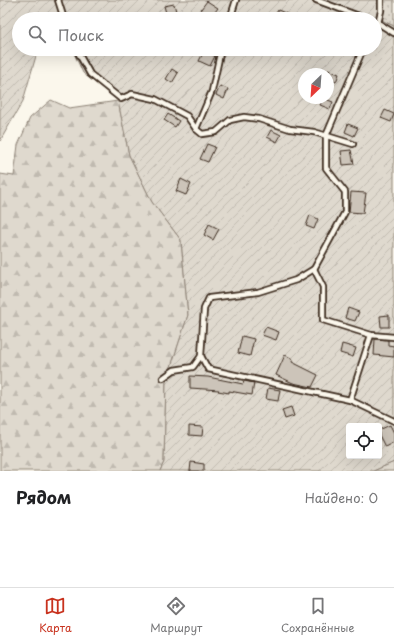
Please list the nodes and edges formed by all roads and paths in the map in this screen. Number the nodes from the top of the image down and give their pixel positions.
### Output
1 (58, 0) edge
2 (236, 0) edge
3 (316, 0) edge
4 (381, 0) edge
5 (62, 12) edge
6 (232, 12) edge
7 (349, 12) edge
8 (381, 12) edge
9 (382, 26) edge
10 (388, 31) junction
11 (394, 33) edge
12 (394, 37) edge
13 (80, 56) edge
14 (220, 56) edge
15 (360, 56) edge
16 (196, 129) junction
17 (326, 136) junction
18 (353, 144) dead end
19 (314, 269) junction
20 (371, 334) junction
21 (394, 337) edge
22 (201, 356) junction
23 (163, 378) dead end
24 (350, 400) junction
25 (394, 421) edge

1 - 5 lane
2 - 6 lane
3 - 7 lane
4 - 8 lane
9 - 10 lane
10 - 11 lane
10 - 12 lane
13 - 16 lane
14 - 16 lane
15 - 17 lane
16 - 17 lane
17 - 18 lane
17 - 19 lane
19 - 20 lane
19 - 22 lane
20 - 21 lane
20 - 24 lane
22 - 23 lane
22 - 24 lane
24 - 25 lane

